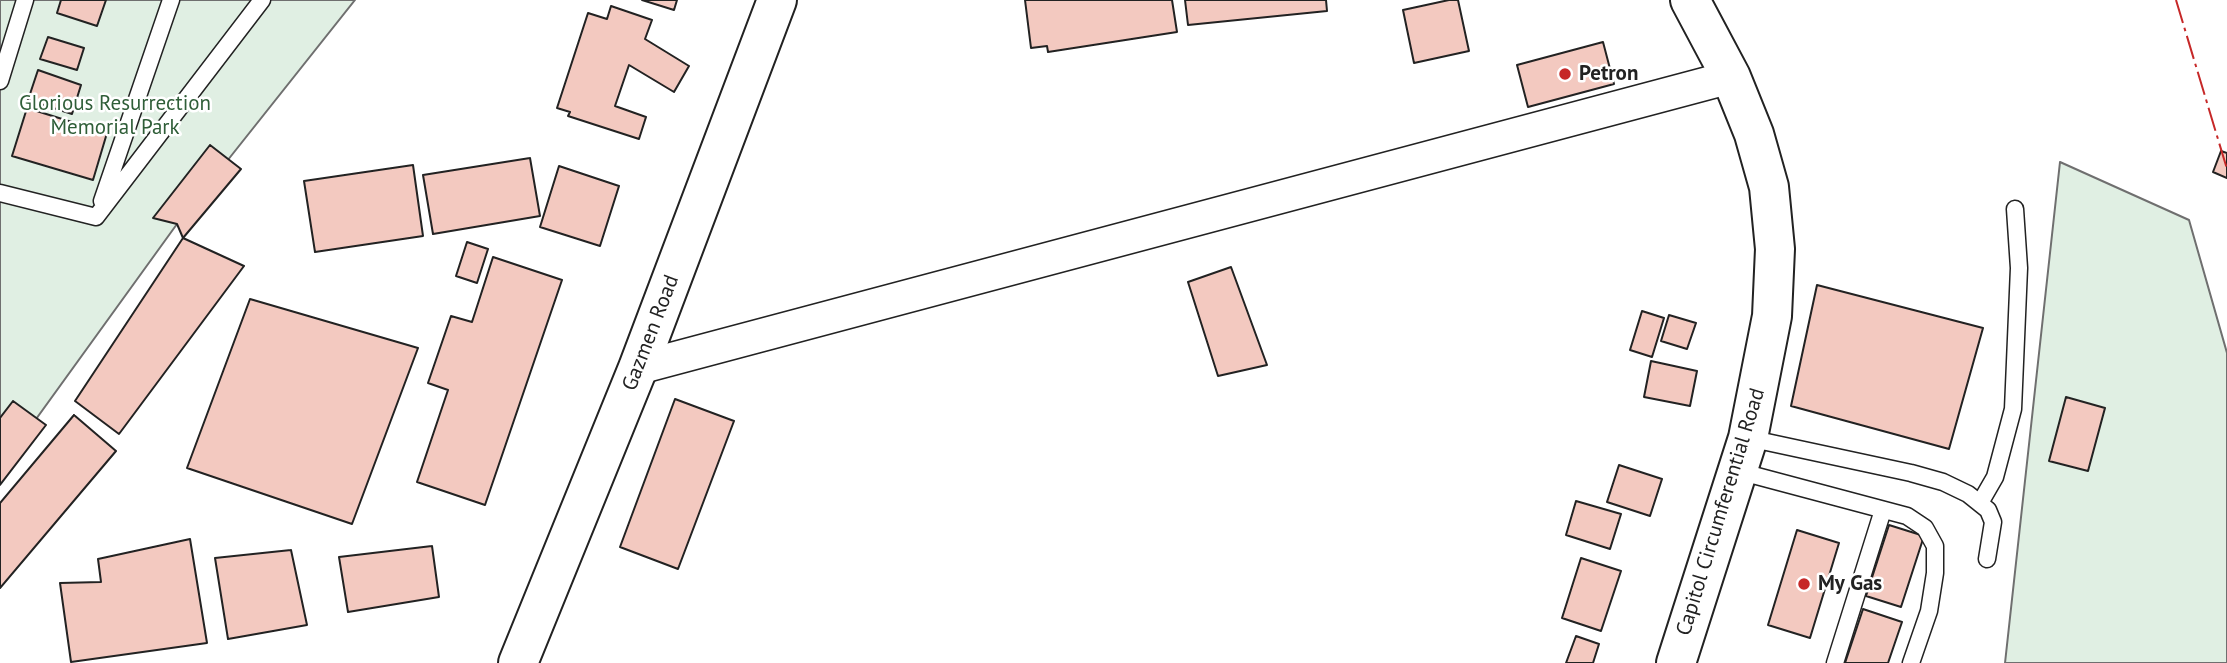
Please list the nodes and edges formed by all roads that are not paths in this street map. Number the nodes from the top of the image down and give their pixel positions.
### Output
1 (25, 0) edge
2 (171, 0) edge
3 (262, 0) edge
4 (777, 0) edge
5 (1690, 0) edge
6 (1731, 77) junction
7 (0, 81) edge
8 (0, 193) edge
9 (2015, 209) dead end
10 (96, 217) junction
11 (638, 368) junction
12 (1743, 455) junction
13 (1980, 503) junction
14 (1883, 510) junction
15 (1987, 559) dead end
16 (1680, 662) edge
17 (518, 663) edge
18 (1835, 663) edge
19 (1911, 663) edge

1 - 7 lane
2 - 10 lane
3 - 10 lane
4 - 11 street, Gazmen Road
5 - 6 street, Capitol Circumferential Road
6 - 11 street
6 - 12 street, Capitol Circumferential Road
8 - 10 lane
9 - 13 lane
11 - 17 street, Gazmen Road
12 - 13 lane
12 - 14 lane
12 - 16 street, Capitol Circumferential Road
13 - 15 lane
14 - 18 lane
14 - 19 lane

